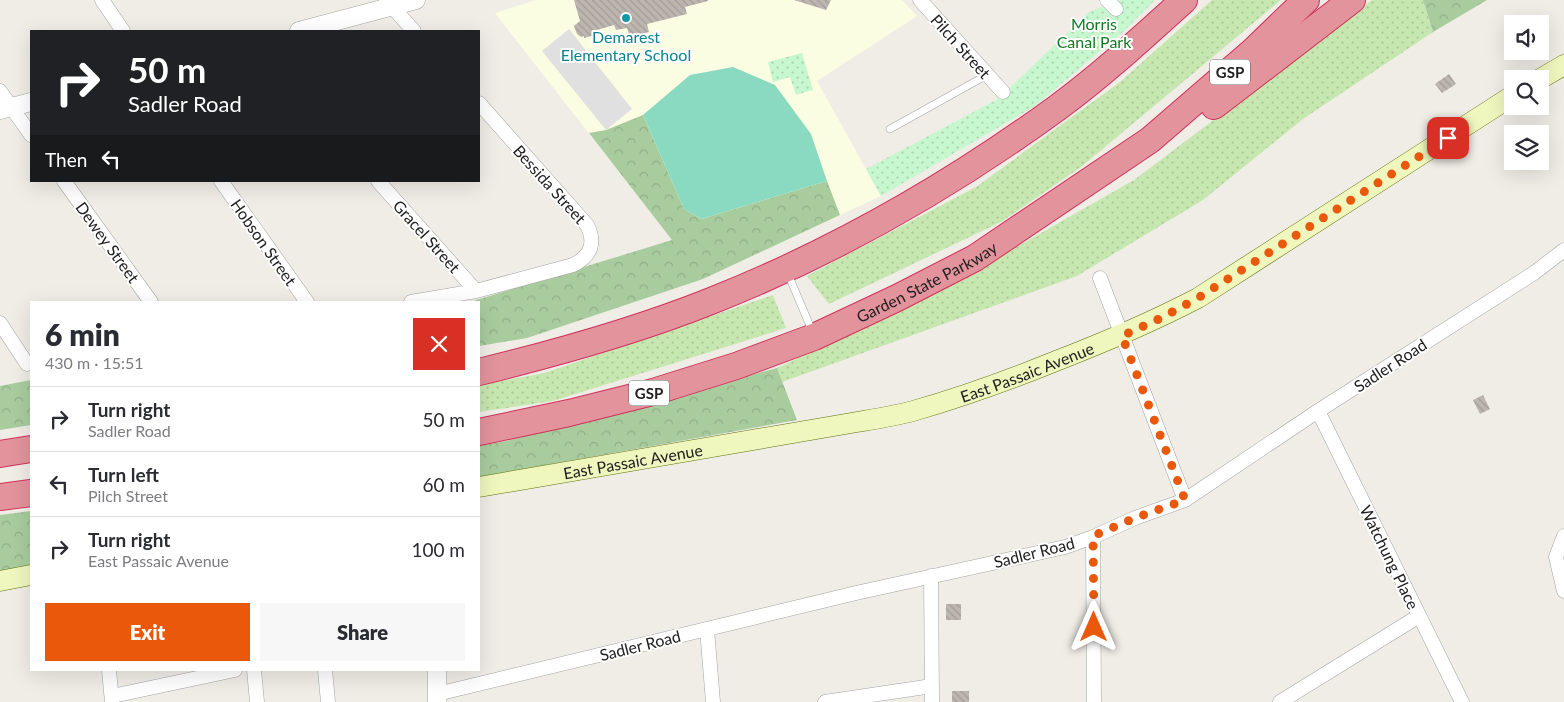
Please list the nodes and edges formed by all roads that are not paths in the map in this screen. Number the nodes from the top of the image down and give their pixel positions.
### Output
1 (102, 0) edge
2 (416, 0) edge
3 (920, 0) edge
4 (1172, 0) edge
5 (1184, 0) edge
6 (1306, 0) edge
7 (1352, 0) edge
8 (389, 3) edge
9 (122, 30) edge
10 (302, 30) edge
11 (413, 30) edge
12 (1124, 54) junction
13 (1564, 65) edge
14 (1549, 74) edge
15 (987, 75) junction
16 (0, 91) edge
17 (1003, 92) dead end
18 (1504, 101) edge
19 (30, 102) edge
20 (480, 105) edge
21 (6, 109) edge
22 (890, 130) dead end
23 (30, 134) edge
24 (1150, 140) junction
25 (65, 182) edge
26 (222, 182) edge
27 (379, 182) edge
28 (1564, 250) edge
29 (786, 269) junction
30 (1100, 278) dead end
31 (476, 290) junction
32 (150, 301) edge
33 (306, 301) edge
34 (416, 301) edge
35 (0, 323) edge
36 (814, 336) junction
37 (1122, 336) junction
38 (27, 364) dead end
39 (480, 372) edge
40 (1318, 411) junction
41 (480, 432) edge
42 (30, 449) edge
43 (0, 454) edge
44 (480, 487) edge
45 (30, 493) edge
46 (0, 497) edge
47 (1185, 500) junction
48 (1093, 536) junction
49 (1564, 536) edge
50 (30, 575) edge
51 (931, 576) junction
52 (0, 581) edge
53 (1564, 591) edge
54 (1419, 616) junction
55 (707, 629) junction
56 (109, 671) edge
57 (231, 671) edge
58 (254, 671) edge
59 (325, 671) edge
60 (438, 671) edge
61 (932, 686) junction
62 (437, 698) edge
63 (112, 699) edge
64 (257, 702) edge
65 (328, 702) edge
66 (713, 702) edge
67 (825, 702) edge
68 (932, 702) edge
69 (1094, 702) edge
70 (1280, 702) edge
71 (1462, 702) edge

1 - 9 street
2 - 8 street
3 - 15 street, Pilch Street
4 - 12 highway
5 - 12 highway
6 - 24 highway, Garden State Parkway / GSP
7 - 24 highway
8 - 10 street
8 - 11 street
12 - 29 highway
13 - 14 main road
15 - 17 street, Pilch Street
15 - 22 lane
16 - 21 street
18 - 37 main road, East Passaic Avenue
19 - 21 street
20 - 31 street, Bessida Street
21 - 23 street
24 - 36 highway, Garden State Parkway / GSP
25 - 32 street, Dewey Street
26 - 33 street, Hobson Street
27 - 31 street, Gracel Street
28 - 40 street, Sadler Road
29 - 36 lane
29 - 39 highway
30 - 37 street
31 - 34 street
35 - 38 street
36 - 41 highway, Garden State Parkway / GSP
37 - 44 main road, East Passaic Avenue
37 - 47 street
40 - 47 street, Sadler Road
40 - 54 street, Watchung Place
42 - 43 highway
45 - 46 highway
47 - 48 street, Sadler Road
48 - 51 street, Sadler Road
48 - 69 street
49 - 53 street
50 - 52 main road
51 - 55 street, Sadler Road
51 - 61 street
54 - 70 street
54 - 71 street, Watchung Place
55 - 62 street, Sadler Road
55 - 66 street
56 - 63 street
57 - 63 street
58 - 64 street
59 - 65 street
60 - 62 street
61 - 67 street
61 - 68 street

